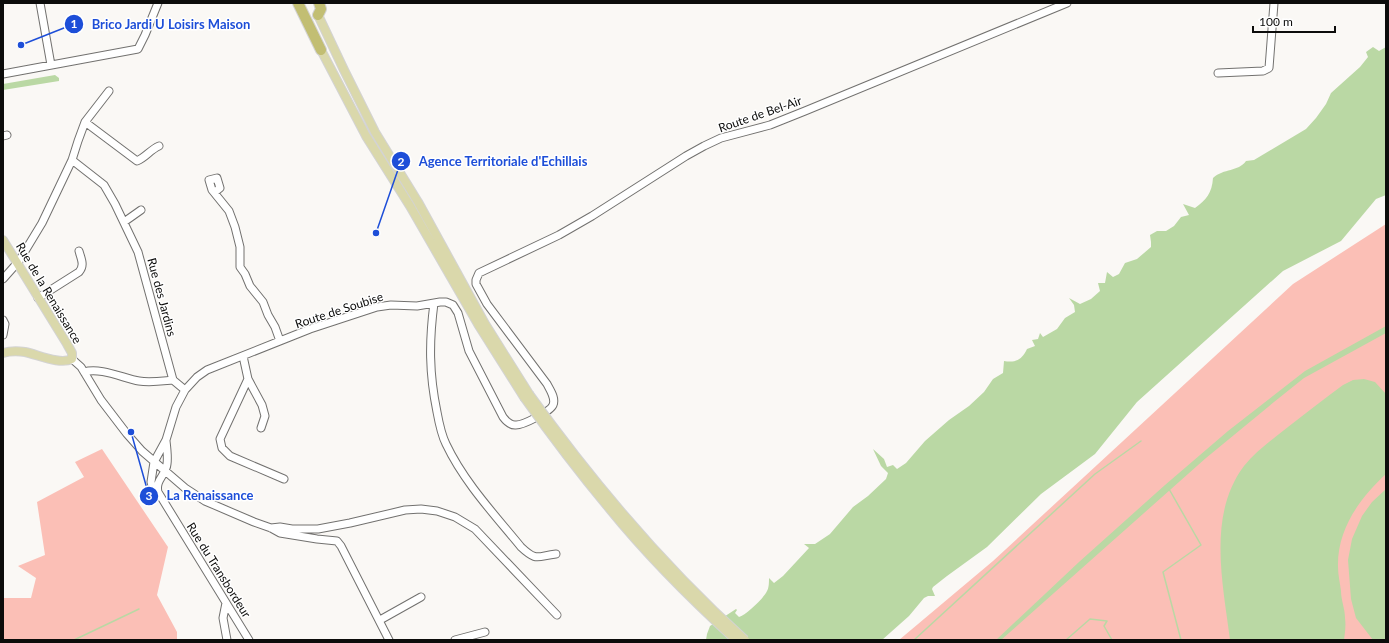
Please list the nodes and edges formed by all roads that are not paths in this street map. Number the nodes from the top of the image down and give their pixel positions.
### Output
1 (40, 3) edge
2 (158, 3) edge
3 (298, 3) edge
4 (304, 3) edge
5 (314, 3) edge
6 (319, 3) edge
7 (1067, 3) edge
8 (1274, 3) edge
9 (318, 15) junction
10 (321, 50) junction
11 (51, 64) junction
12 (1218, 73) dead end
13 (3, 74) edge
14 (108, 91) dead end
15 (85, 122) junction
16 (159, 146) dead end
17 (72, 160) junction
18 (215, 192) dead end
19 (141, 210) dead end
20 (124, 222) junction
21 (3, 240) edge
22 (79, 251) dead end
23 (18, 263) junction
24 (477, 277) joint
25 (3, 279) edge
26 (38, 298) junction
27 (434, 303) junction
28 (3, 320) edge
29 (3, 331) edge
30 (280, 341) junction
31 (3, 352) edge
32 (243, 356) junction
33 (72, 359) junction
34 (84, 372) junction
35 (248, 379) junction
36 (173, 380) junction
37 (184, 390) junction
38 (526, 395) junction
39 (261, 428) dead end
40 (166, 440) junction
41 (154, 462) junction
42 (165, 471) junction
43 (284, 479) dead end
44 (158, 492) junction
45 (271, 528) junction
46 (556, 554) dead end
47 (421, 597) dead end
48 (226, 603) junction
49 (557, 615) dead end
50 (380, 620) junction
51 (486, 632) dead end
52 (227, 640) edge
53 (249, 640) edge
54 (389, 640) edge
55 (455, 640) edge
56 (736, 640) edge
57 (745, 640) edge

1 - 11 street
2 - 11 street
3 - 10 highway
4 - 10 highway
5 - 9 highway
6 - 9 highway
7 - 24 street, Route de Bel-Air
8 - 12 street
9 - 38 main road
10 - 38 main road
11 - 13 street
14 - 15 street
15 - 16 street
15 - 17 street
17 - 20 street, Rue des Jardins
17 - 23 street
18 - 30 street
19 - 20 street
20 - 36 street, Rue des Jardins
21 - 23 main road, Rue de la Renaissance
22 - 26 street
23 - 25 street
23 - 26 main road, Rue de la Renaissance
24 - 27 street, Route de Soubise
26 - 33 main road, Rue de la Renaissance
27 - 30 street, Route de Soubise
27 - 46 street
28 - 29 street
30 - 32 street, Route de Soubise
31 - 33 main road
32 - 35 street
32 - 37 street, Route de Soubise
33 - 34 street
34 - 36 street
34 - 41 street
35 - 39 street
35 - 43 street
36 - 37 street
37 - 40 street, Rue du Transbordeur
38 - 56 main road, bridge
38 - 57 main road, bridge
40 - 41 street, Rue du Transbordeur
40 - 42 street, Rue du Transbordeur
41 - 42 street
41 - 44 street, Rue du Transbordeur
42 - 44 street, Rue du Transbordeur
42 - 45 street
44 - 48 street, Rue du Transbordeur
45 - 49 street
45 - 50 street
47 - 50 street
48 - 52 street
48 - 53 street, Rue du Transbordeur
50 - 54 street
51 - 55 street

